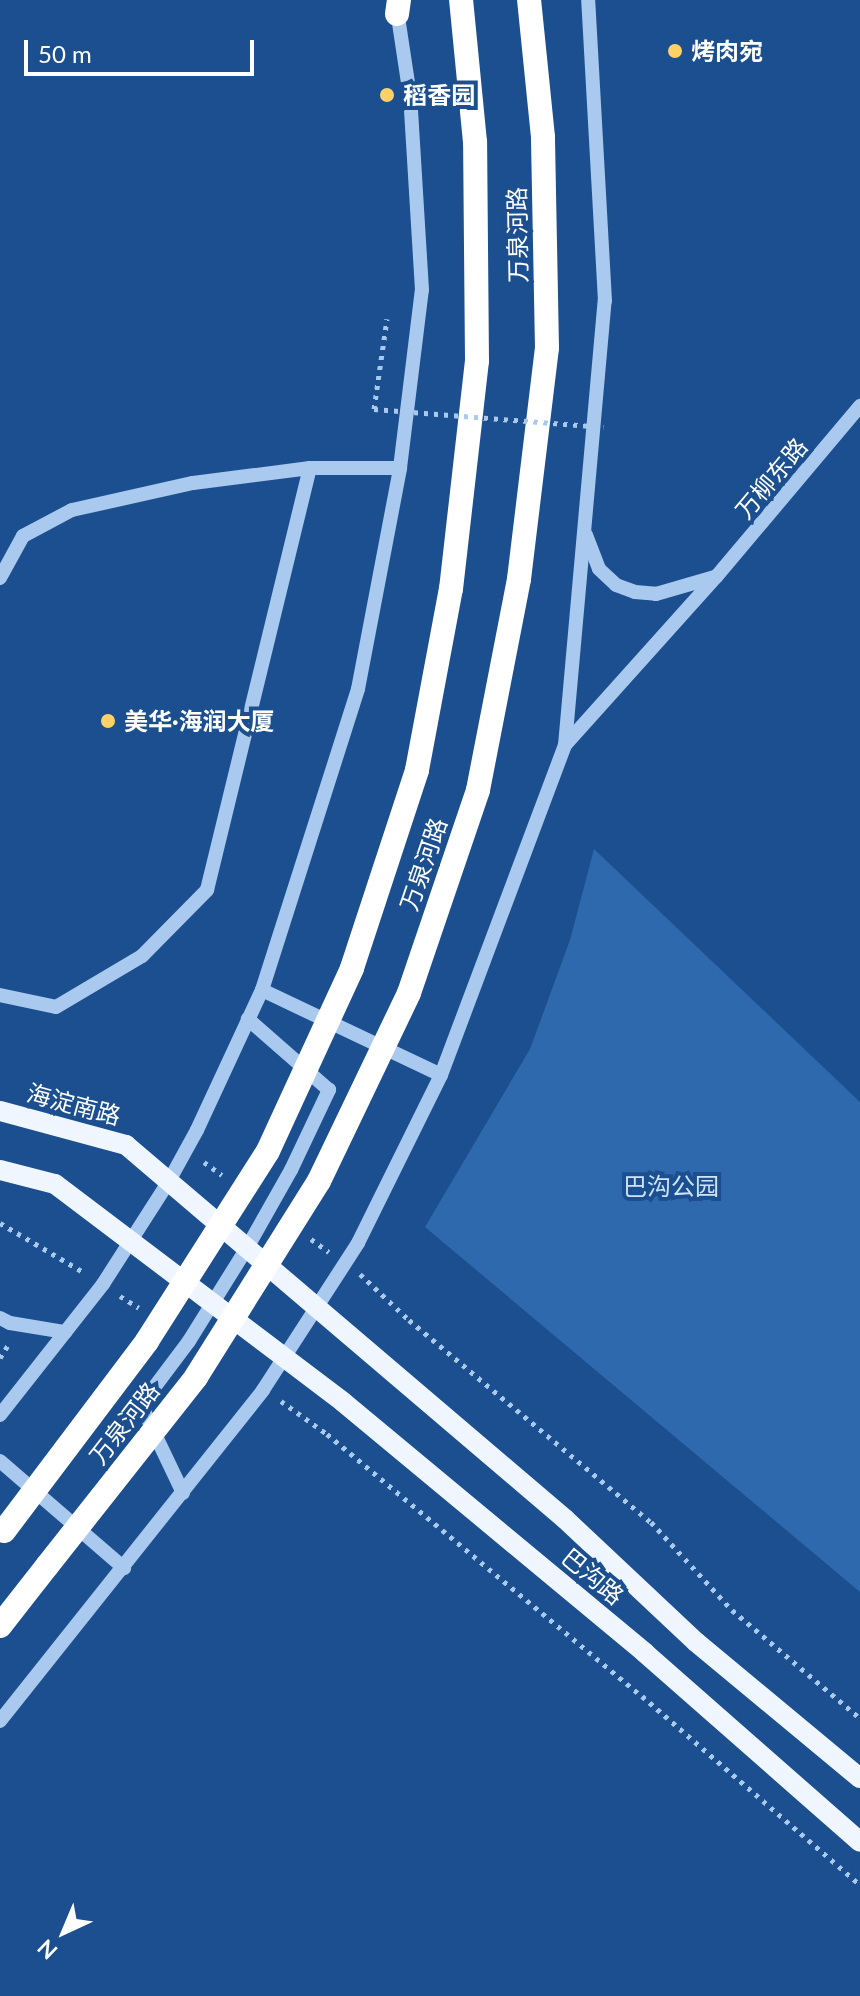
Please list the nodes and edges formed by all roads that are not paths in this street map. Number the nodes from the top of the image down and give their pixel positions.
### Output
1 (461, 0) edge
2 (529, 0) edge
3 (588, 0) edge
4 (397, 5) edge
5 (860, 406) edge
6 (310, 468) junction
7 (400, 468) junction
8 (585, 532) junction
9 (716, 577) junction
10 (0, 578) edge
11 (565, 745) junction
12 (262, 990) junction
13 (0, 995) edge
14 (248, 1019) junction
15 (441, 1075) junction
16 (0, 1111) edge
17 (0, 1170) edge
18 (169, 1181) junction
19 (130, 1241) junction
20 (247, 1248) junction
21 (213, 1303) junction
22 (318, 1308) junction
23 (0, 1318) edge
24 (65, 1332) junction
25 (285, 1358) junction
26 (0, 1415) edge
27 (0, 1461) edge
28 (183, 1493) junction
29 (2, 1534) edge
30 (124, 1568) junction
31 (0, 1626) edge
32 (0, 1721) edge
33 (860, 1778) edge
34 (860, 1842) edge

1 - 29 highway, 万泉河路, bridge
2 - 31 highway, 万泉河路, bridge
3 - 8 street
4 - 7 street
5 - 9 street, 万柳东路
6 - 7 street
6 - 10 street
6 - 13 street
7 - 12 street
8 - 9 street
8 - 11 street
9 - 11 street, 万柳东路
11 - 15 street
12 - 14 street
12 - 15 street
14 - 18 street
14 - 20 street
15 - 22 street
16 - 18 main road, 海淀南路
17 - 19 main road
18 - 19 street
18 - 20 main road, 海淀南路
19 - 21 main road, 巴沟路
19 - 24 street
20 - 21 street
20 - 22 main road, 巴沟路
21 - 25 main road, 巴沟路
21 - 28 street
22 - 25 street
22 - 33 main road, 巴沟路
23 - 24 street
24 - 26 street
25 - 28 street
25 - 34 main road, 巴沟路
27 - 30 street
28 - 30 street
30 - 32 street

